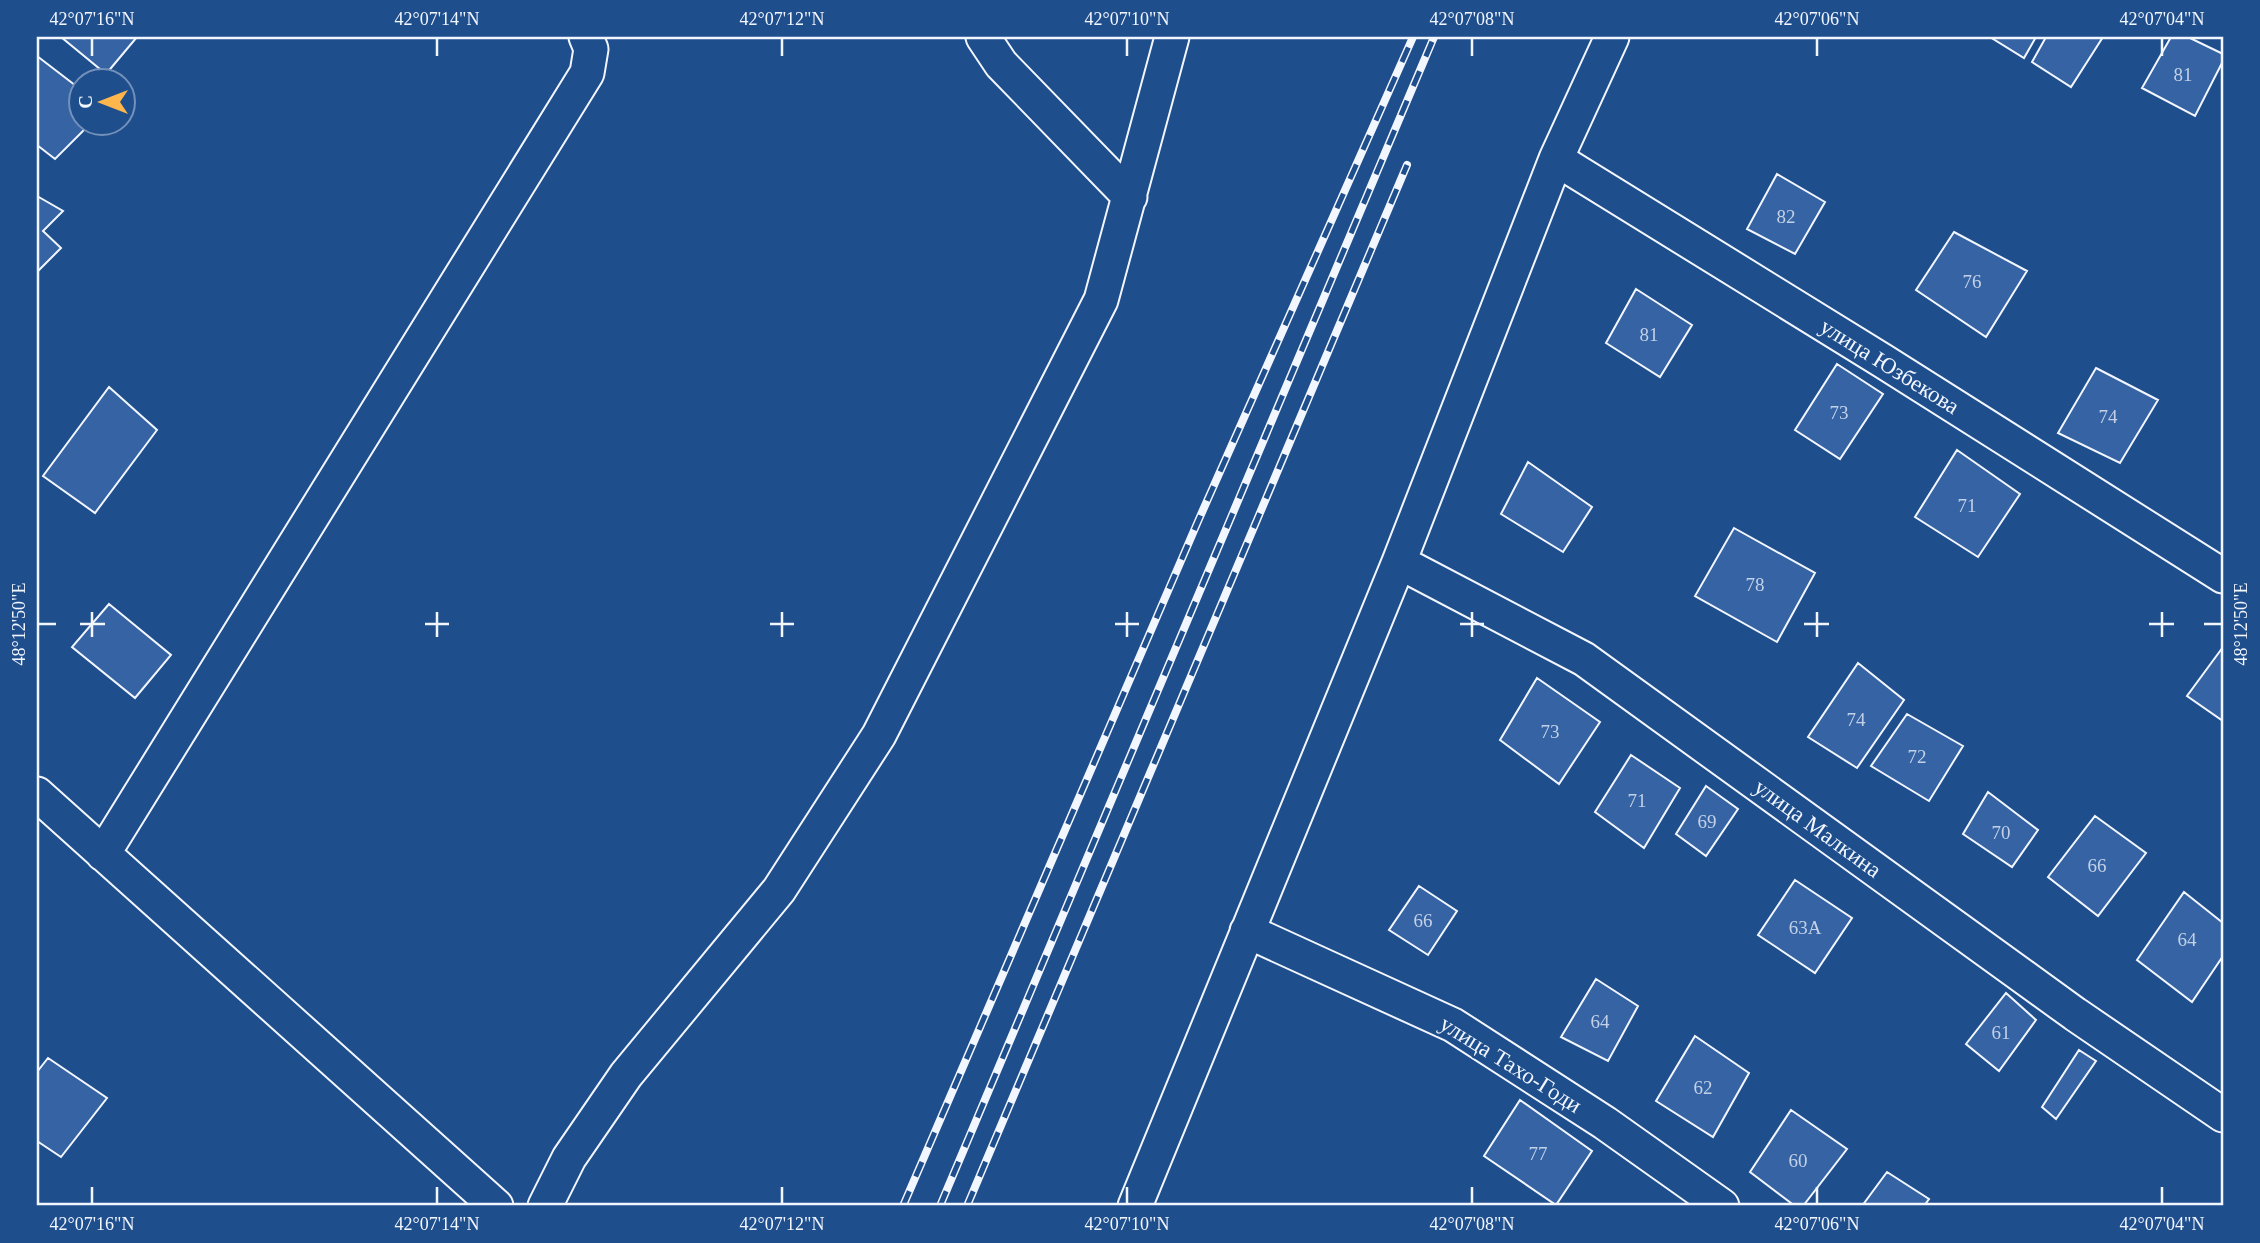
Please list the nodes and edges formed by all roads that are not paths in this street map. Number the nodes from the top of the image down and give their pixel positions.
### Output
1 (586, 37) edge
2 (983, 37) edge
3 (1172, 37) edge
4 (1612, 37) edge
5 (1556, 159) junction
6 (1130, 197) junction
7 (1399, 562) junction
8 (2223, 576) edge
9 (37, 794) edge
10 (103, 854) junction
11 (1247, 931) junction
12 (2223, 1115) edge
13 (496, 1206) edge
14 (545, 1206) edge
15 (1135, 1206) edge
16 (1722, 1206) edge

1 - 10 street
2 - 6 street
3 - 6 street
4 - 5 street
5 - 7 street
5 - 8 street, улица Юзбекова
6 - 14 street
7 - 11 street
7 - 12 street, улица Малкина
9 - 10 street
10 - 13 street
11 - 15 street
11 - 16 street, улица Тахо-Годи

